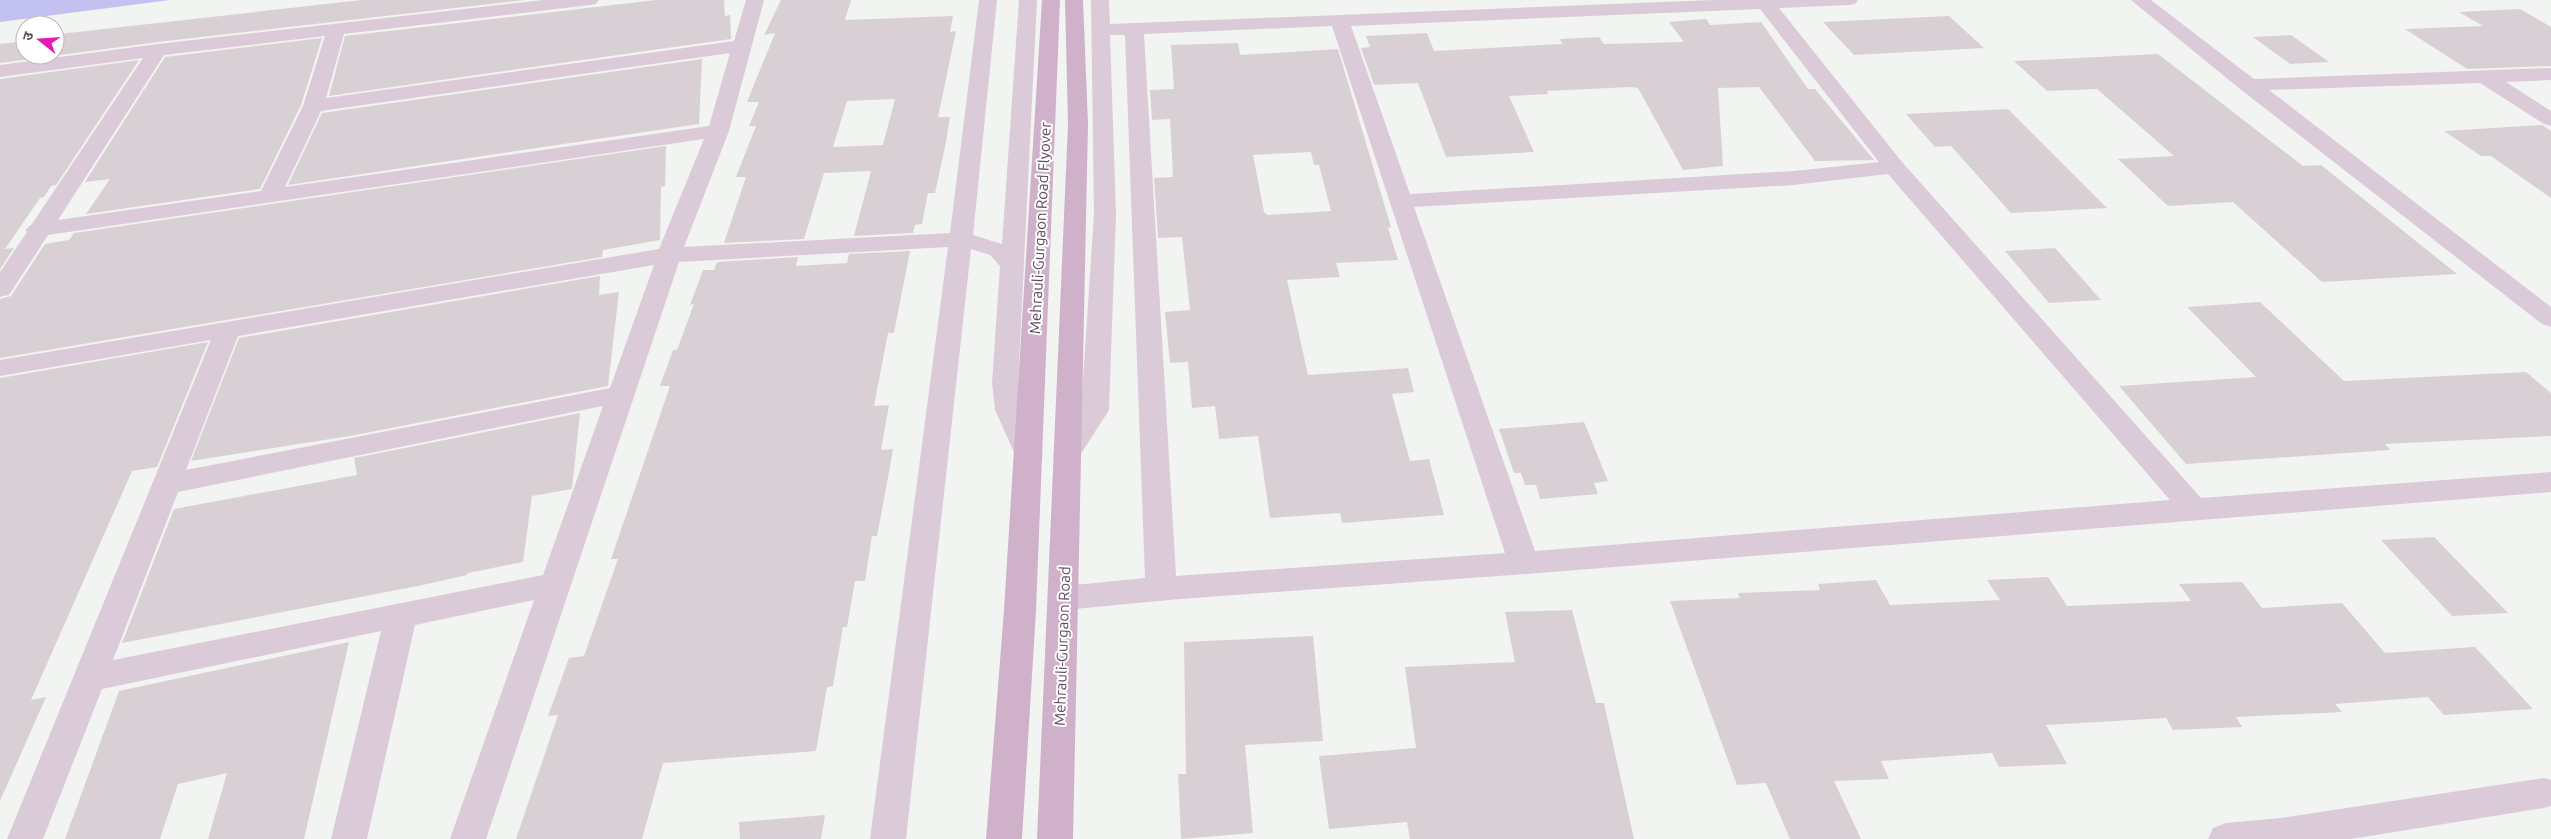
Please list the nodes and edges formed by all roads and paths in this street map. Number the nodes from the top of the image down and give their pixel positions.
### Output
1 (590, 0) edge
2 (755, 0) edge
3 (988, 0) edge
4 (1028, 0) edge
5 (1051, 0) edge
6 (1074, 0) edge
7 (1100, 0) edge
8 (1394, 0) edge
9 (1849, 0) edge
10 (2140, 0) edge
11 (1694, 3) edge
12 (1765, 3) junction
13 (1449, 6) edge
14 (1576, 6) edge
15 (1402, 19) junction
16 (1340, 22) junction
17 (1134, 29) junction
18 (336, 30) junction
19 (1102, 30) junction
20 (742, 46) junction
21 (158, 50) junction
22 (0, 71) edge
23 (2551, 74) edge
24 (2485, 77) junction
25 (2247, 85) junction
26 (313, 106) junction
27 (2551, 120) edge
28 (718, 131) junction
29 (1894, 166) junction
30 (270, 195) junction
31 (1401, 201) junction
32 (1014, 206) junction
33 (37, 230) junction
34 (961, 239) junction
35 (669, 255) junction
36 (1011, 264) junction
37 (0, 290) edge
38 (2551, 298) edge
39 (2525, 299) junction
40 (2551, 319) edge
41 (228, 329) junction
42 (0, 368) edge
43 (622, 394) junction
44 (1067, 453) junction
45 (1029, 456) junction
46 (2551, 482) edge
47 (166, 484) junction
48 (2192, 507) junction
49 (1524, 563) junction
50 (556, 584) junction
51 (1161, 588) junction
52 (1064, 598) junction
53 (401, 615) junction
54 (89, 678) junction
55 (2544, 793) dead end
56 (2283, 837) edge
57 (25, 839) edge
58 (349, 839) edge
59 (468, 839) edge
60 (888, 839) edge
61 (1004, 839) edge
62 (1055, 839) edge
63 (2226, 839) edge

1 - 18 street
2 - 20 street
3 - 34 street
4 - 32 street
5 - 45 main road, Mehrauli-Gurgaon Road Flyover
6 - 44 main road
7 - 19 street
8 - 15 street
9 - 12 street
10 - 25 street
11 - 12 street
11 - 14 street
12 - 29 street
13 - 14 street
13 - 15 street
15 - 16 street
16 - 17 street
16 - 31 street
17 - 19 street
17 - 51 street
18 - 21 street
18 - 26 street
19 - 44 street
20 - 26 street
20 - 28 street
21 - 22 street
21 - 33 street
23 - 24 street
24 - 25 street
24 - 27 street
25 - 39 street
26 - 30 street
28 - 30 street
28 - 35 street
29 - 31 street
29 - 48 street
30 - 33 street
31 - 49 street
32 - 34 street
32 - 36 street
33 - 37 street
34 - 35 street
34 - 36 street
34 - 60 street
35 - 41 street
35 - 43 street
36 - 45 street
38 - 39 street
39 - 40 street
41 - 42 street
41 - 47 street
43 - 47 street
43 - 50 street
44 - 52 main road, Mehrauli-Gurgaon Road
45 - 61 main road
46 - 48 street
47 - 54 street
48 - 49 street
49 - 51 street
50 - 53 street
50 - 59 street
51 - 52 street
52 - 62 main road, Mehrauli-Gurgaon Road
53 - 54 street
53 - 58 street
54 - 57 street
55 - 56 street
56 - 63 street

